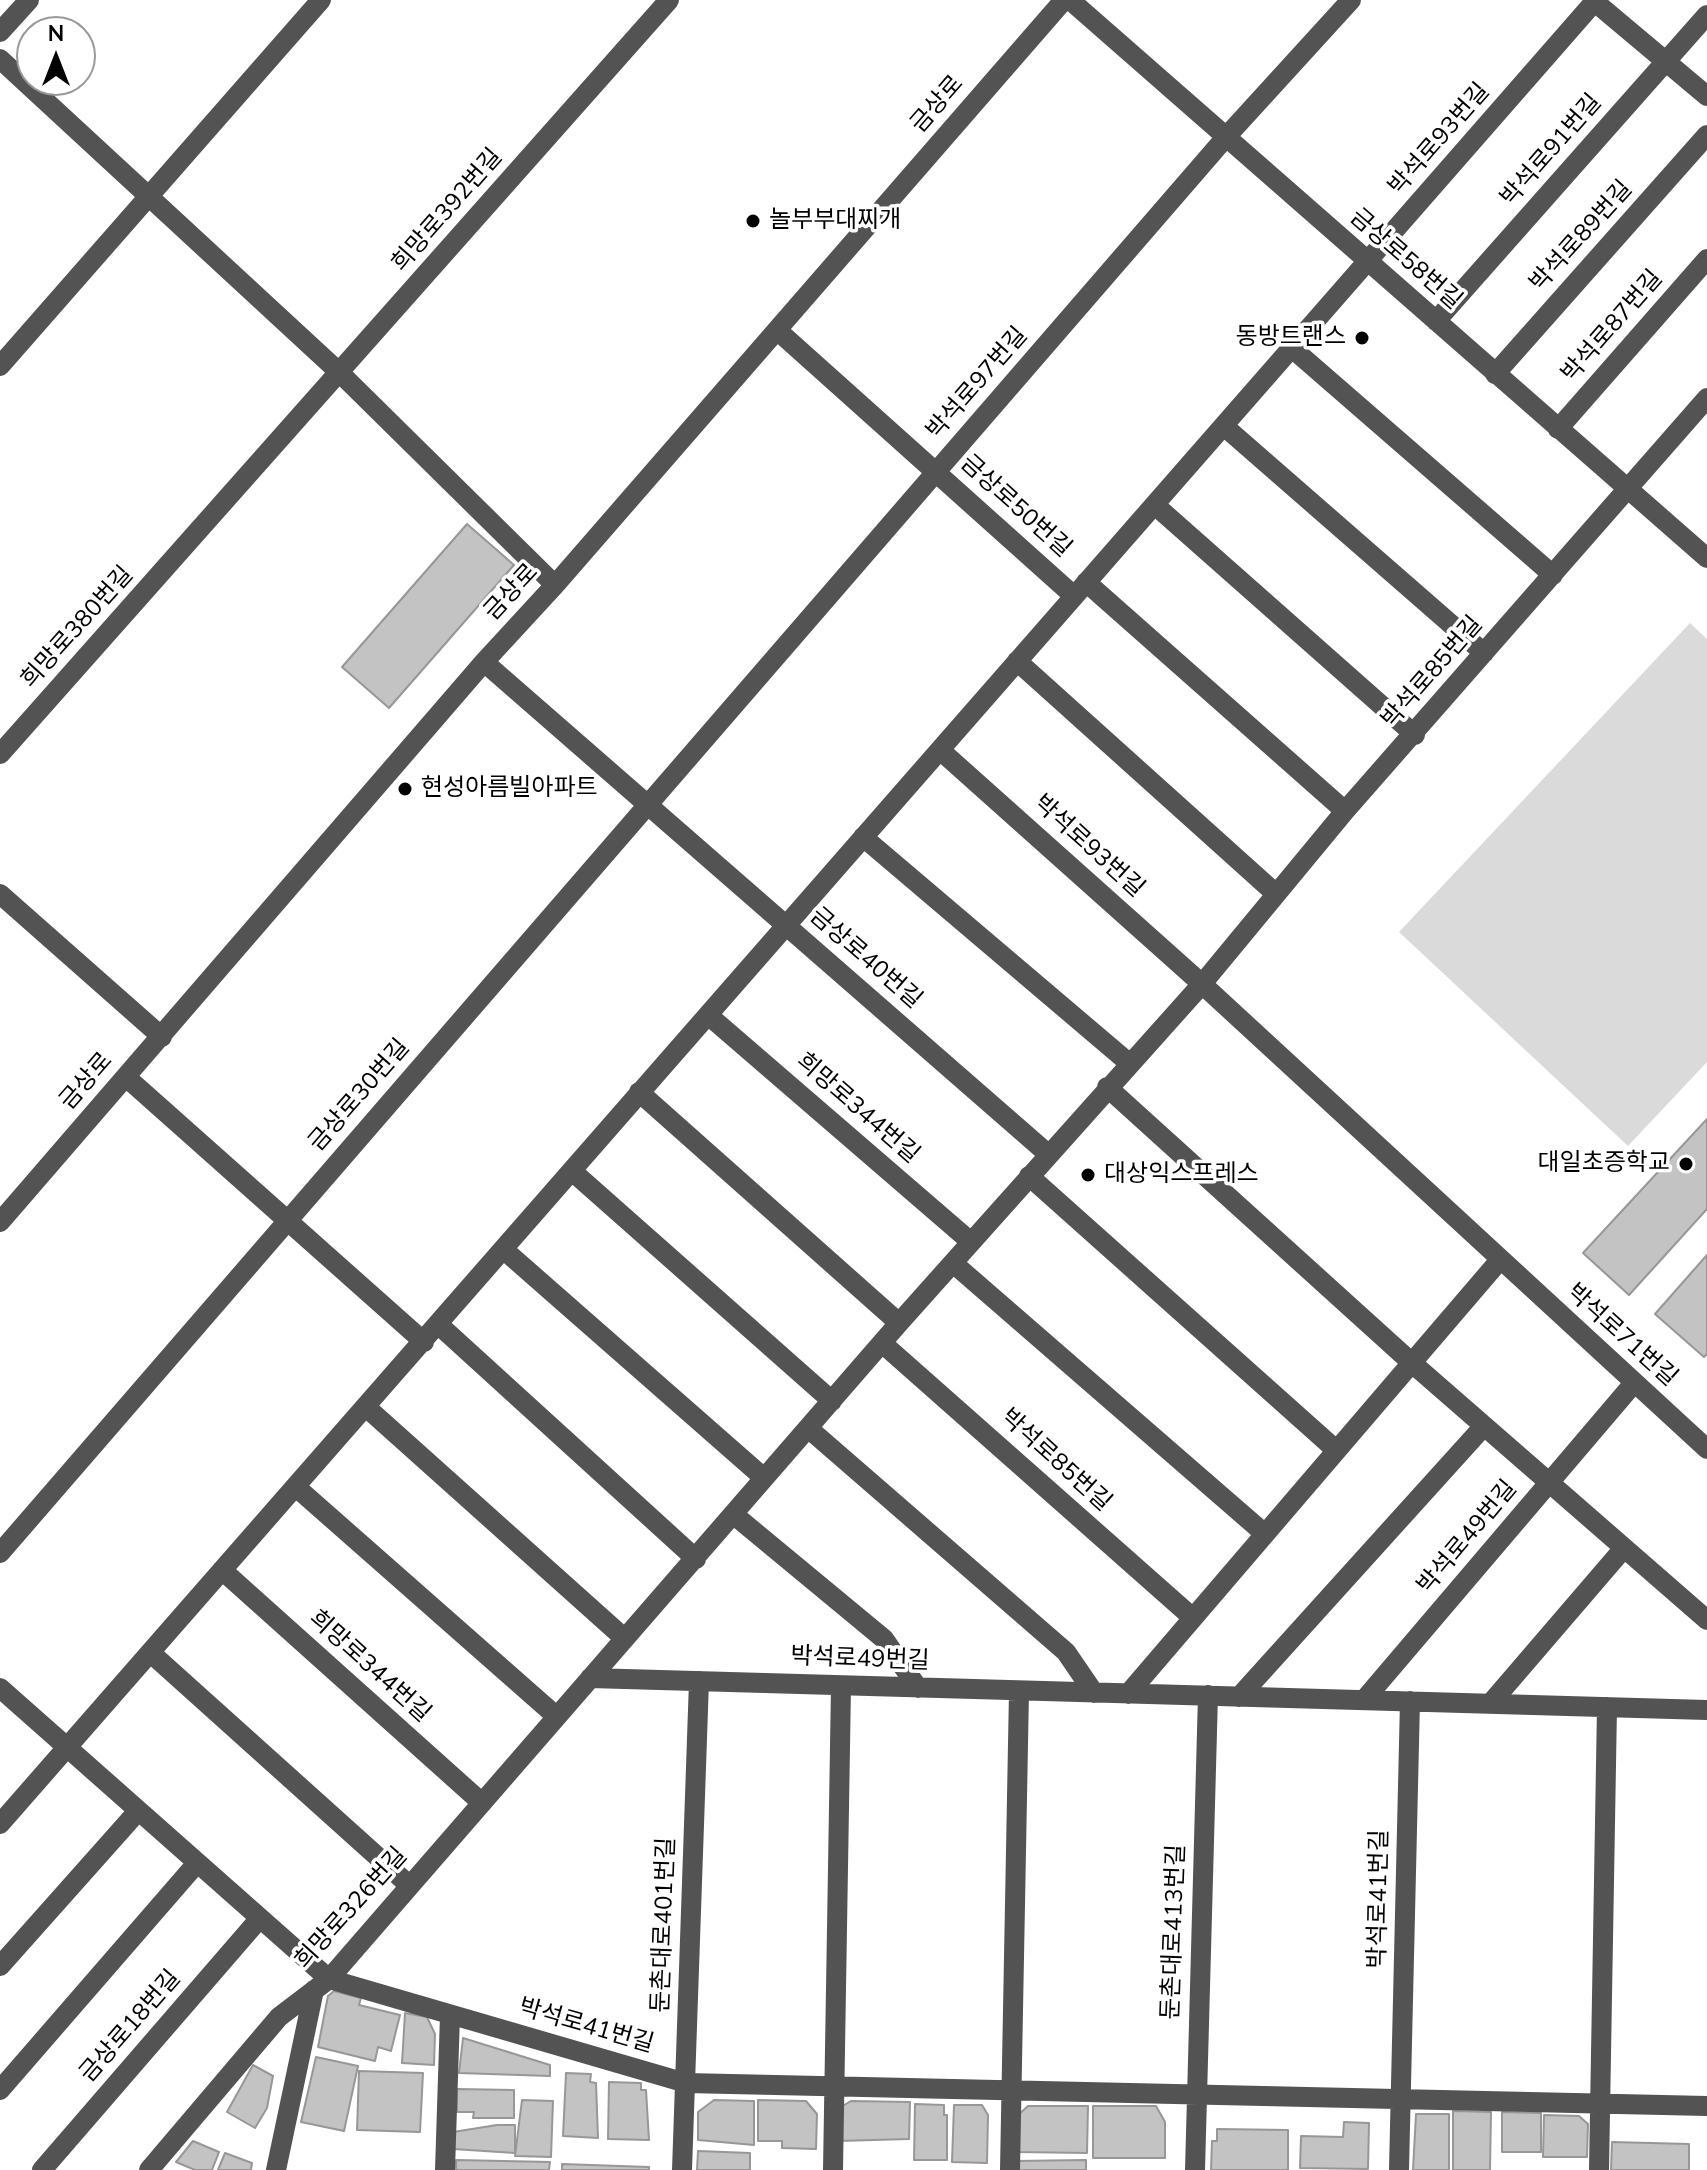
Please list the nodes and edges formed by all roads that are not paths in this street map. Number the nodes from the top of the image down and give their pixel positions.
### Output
1 (29, 0) edge
2 (321, 0) edge
3 (669, 0) edge
4 (1067, 0) edge
5 (1351, 0) edge
6 (1596, 1) edge
7 (1707, 15) edge
8 (0, 32) edge
9 (0, 59) edge
10 (1666, 62) junction
11 (1707, 96) edge
12 (1707, 135) edge
13 (1226, 137) junction
14 (147, 196) junction
15 (1707, 259) edge
16 (1368, 264) junction
17 (1436, 321) junction
18 (777, 330) junction
19 (1293, 349) junction
20 (0, 366) edge
21 (340, 373) junction
22 (1495, 374) junction
23 (1707, 398) edge
24 (1225, 427) junction
25 (1558, 429) junction
26 (937, 472) junction
27 (1629, 489) junction
28 (1156, 506) junction
29 (1707, 558) edge
30 (162, 573) joint
31 (1553, 575) junction
32 (555, 585) junction
33 (1080, 589) junction
34 (1484, 653) junction
35 (1017, 661) junction
36 (484, 662) junction
37 (1415, 735) junction
38 (940, 750) junction
39 (0, 754) edge
40 (646, 805) junction
41 (1345, 811) junction
42 (863, 837) junction
43 (1275, 893) junction
44 (0, 894) edge
45 (786, 924) junction
46 (1202, 984) junction
47 (708, 1015) junction
48 (162, 1037) junction
49 (1129, 1063) junction
50 (126, 1077) junction
51 (1107, 1087) junction
52 (639, 1092) junction
53 (1048, 1154) junction
54 (572, 1171) junction
55 (1029, 1176) junction
56 (288, 1219) junction
57 (0, 1222) edge
58 (971, 1242) junction
59 (503, 1249) junction
60 (1499, 1261) junction
61 (953, 1263) junction
62 (899, 1323) junction
63 (439, 1325) junction
64 (424, 1342) junction
65 (882, 1343) junction
66 (1412, 1363) junction
67 (1634, 1383) junction
68 (832, 1401) junction
69 (366, 1407) junction
70 (1484, 1426) junction
71 (808, 1428) junction
72 (1703, 1437) edge
73 (1336, 1450) junction
74 (764, 1478) junction
75 (1549, 1482) junction
76 (296, 1487) junction
77 (733, 1514) junction
78 (1265, 1534) junction
79 (1624, 1548) junction
80 (0, 1553) edge
81 (696, 1559) junction
82 (222, 1570) junction
83 (1193, 1618) junction
84 (1707, 1620) edge
85 (624, 1638) junction
86 (152, 1654) junction
87 (590, 1678) junction
88 (699, 1681) junction
89 (841, 1686) junction
90 (0, 1688) edge
91 (918, 1688) junction
92 (1019, 1691) junction
93 (1094, 1693) junction
94 (1128, 1694) junction
95 (1208, 1695) junction
96 (1239, 1697) junction
97 (1364, 1700) junction
98 (1410, 1701) junction
99 (1490, 1704) junction
100 (1607, 1707) junction
101 (1707, 1710) edge
102 (556, 1716) junction
103 (67, 1748) junction
104 (482, 1803) junction
105 (138, 1811) junction
106 (0, 1824) edge
107 (197, 1863) junction
108 (409, 1885) junction
109 (260, 1918) junction
110 (0, 1966) edge
111 (322, 1985) junction
112 (450, 2015) junction
113 (686, 2083) junction
114 (835, 2086) junction
115 (0, 2090) edge
116 (1011, 2090) junction
117 (1196, 2093) junction
118 (1401, 2098) junction
119 (1601, 2103) junction
120 (1707, 2106) edge
121 (42, 2170) edge
122 (149, 2170) edge
123 (276, 2170) edge
124 (445, 2170) edge
125 (682, 2170) edge
126 (833, 2170) edge
127 (1010, 2170) edge
128 (1195, 2170) edge
129 (1399, 2170) edge
130 (1599, 2170) edge

1 - 8 street
2 - 14 street
3 - 21 street, 희망로392번길
4 - 13 street, 금상로58번길
4 - 18 street, 금상로
5 - 13 street, 박석로97번길
6 - 10 street, 박석로93번길
6 - 16 street, 박석로93번길
7 - 10 street, 박석로91번길
9 - 14 street
10 - 11 street, 박석로93번길
10 - 17 street, 박석로91번길
12 - 22 street, 박석로89번길
13 - 16 street, 금상로58번길
13 - 26 street, 박석로97번길
14 - 20 street
14 - 21 street
15 - 25 street, 박석로87번길
16 - 17 street, 금상로58번길
16 - 19 street, 박석로93번길
17 - 22 street, 금상로58번길
18 - 26 street, 금상로50번길
18 - 32 street, 금상로
19 - 24 street, 박석로93번길
19 - 31 street
21 - 30 street, 희망로392번길
21 - 32 street
22 - 25 street, 금상로58번길
23 - 27 street, 박석로85번길
24 - 28 street, 박석로93번길
24 - 34 street
25 - 27 street, 금상로58번길
26 - 33 street, 금상로50번길
26 - 40 street, 박석로97번길
27 - 29 street, 금상로58번길
27 - 31 street, 박석로85번길
28 - 33 street, 박석로93번길
28 - 37 street
30 - 39 street, 희망로380번길
31 - 34 street, 박석로85번길
32 - 36 street, 금상로
33 - 35 street, 박석로93번길
33 - 41 street
34 - 37 street, 박석로85번길
35 - 38 street, 박석로93번길
35 - 43 street
36 - 40 street, 금상로40번길
36 - 48 street, 금상로
37 - 41 street, 박석로85번길
38 - 42 street, 박석로93번길
38 - 46 street, 박석로93번길
40 - 45 street, 금상로40번길
40 - 56 street, 금상로30번길
41 - 43 street, 박석로85번길
42 - 45 street, 박석로93번길
42 - 49 street
43 - 46 street, 박석로85번길
44 - 48 street
45 - 47 street
45 - 53 street, 금상로40번길
46 - 49 street, 박석로85번길
46 - 60 street
47 - 52 street
47 - 58 street, 희망로344번길
48 - 50 street, 금상로
49 - 51 street, 박석로85번길
50 - 56 street
50 - 57 street, 금상로
51 - 53 street, 박석로85번길
51 - 66 street
52 - 54 street
52 - 62 street
53 - 55 street, 박석로85번길
54 - 59 street
54 - 68 street
55 - 58 street, 박석로85번길
55 - 73 street
56 - 64 street
56 - 80 street, 금상로30번길
58 - 61 street, 박석로85번길
59 - 63 street
59 - 74 street
60 - 66 street
60 - 67 street, 박석로71번길
61 - 62 street, 박석로85번길
61 - 78 street
62 - 65 street, 박석로85번길
63 - 64 street
63 - 81 street
64 - 69 street
65 - 68 street, 박석로85번길
65 - 83 street, 박석로85번길
66 - 70 street, 박석로49번길
66 - 73 street
67 - 72 street, 박석로71번길
67 - 75 street, 박석로49번길
68 - 71 street, 박석로85번길
69 - 76 street
69 - 85 street
70 - 75 street, 박석로49번길
70 - 96 street
71 - 74 street, 박석로85번길
71 - 93 street
73 - 78 street
74 - 77 street, 박석로85번길
75 - 79 street, 박석로49번길
75 - 97 street, 박석로49번길
76 - 82 street
76 - 102 street
77 - 81 street, 박석로85번길
77 - 91 street
78 - 83 street
79 - 84 street, 박석로49번길
79 - 99 street
81 - 85 street, 박석로85번길
82 - 86 street
82 - 104 street, 희망로344번길
83 - 94 street
85 - 87 street, 박석로85번길
86 - 103 street
86 - 108 street
87 - 88 street, 박석로49번길
87 - 102 street, 희망로326번길
88 - 89 street, 박석로49번길
88 - 113 street, 둔촌대로401번길
89 - 91 street, 박석로49번길
89 - 114 street
90 - 103 street
91 - 92 street, 박석로49번길
92 - 93 street, 박석로49번길
92 - 116 street
93 - 94 street, 박석로49번길
94 - 95 street, 박석로49번길
95 - 96 street, 박석로49번길
95 - 117 street, 둔촌대로413번길
96 - 97 street, 박석로49번길
97 - 98 street, 박석로49번길
98 - 99 street, 박석로49번길
98 - 118 street, 박석로41번길
99 - 100 street, 박석로49번길
100 - 101 street, 박석로49번길
100 - 119 street
102 - 104 street, 희망로326번길
103 - 105 street
103 - 106 street
104 - 108 street, 희망로326번길
105 - 107 street
105 - 110 street
107 - 109 street
107 - 115 street
108 - 111 street, 희망로326번길
109 - 111 street
109 - 121 street, 금상로18번길
111 - 112 street, 박석로41번길
111 - 122 street, 희망로326번길
111 - 123 street
112 - 113 street, 박석로41번길
112 - 124 street
113 - 114 street, 박석로41번길
113 - 125 street, 둔촌대로401번길
114 - 116 street, 박석로41번길
114 - 126 street
116 - 117 street, 박석로41번길
116 - 127 street
117 - 118 street, 박석로41번길
117 - 128 street, 둔촌대로413번길
118 - 119 street, 박석로41번길
118 - 129 street
119 - 120 street, 박석로41번길
119 - 130 street

